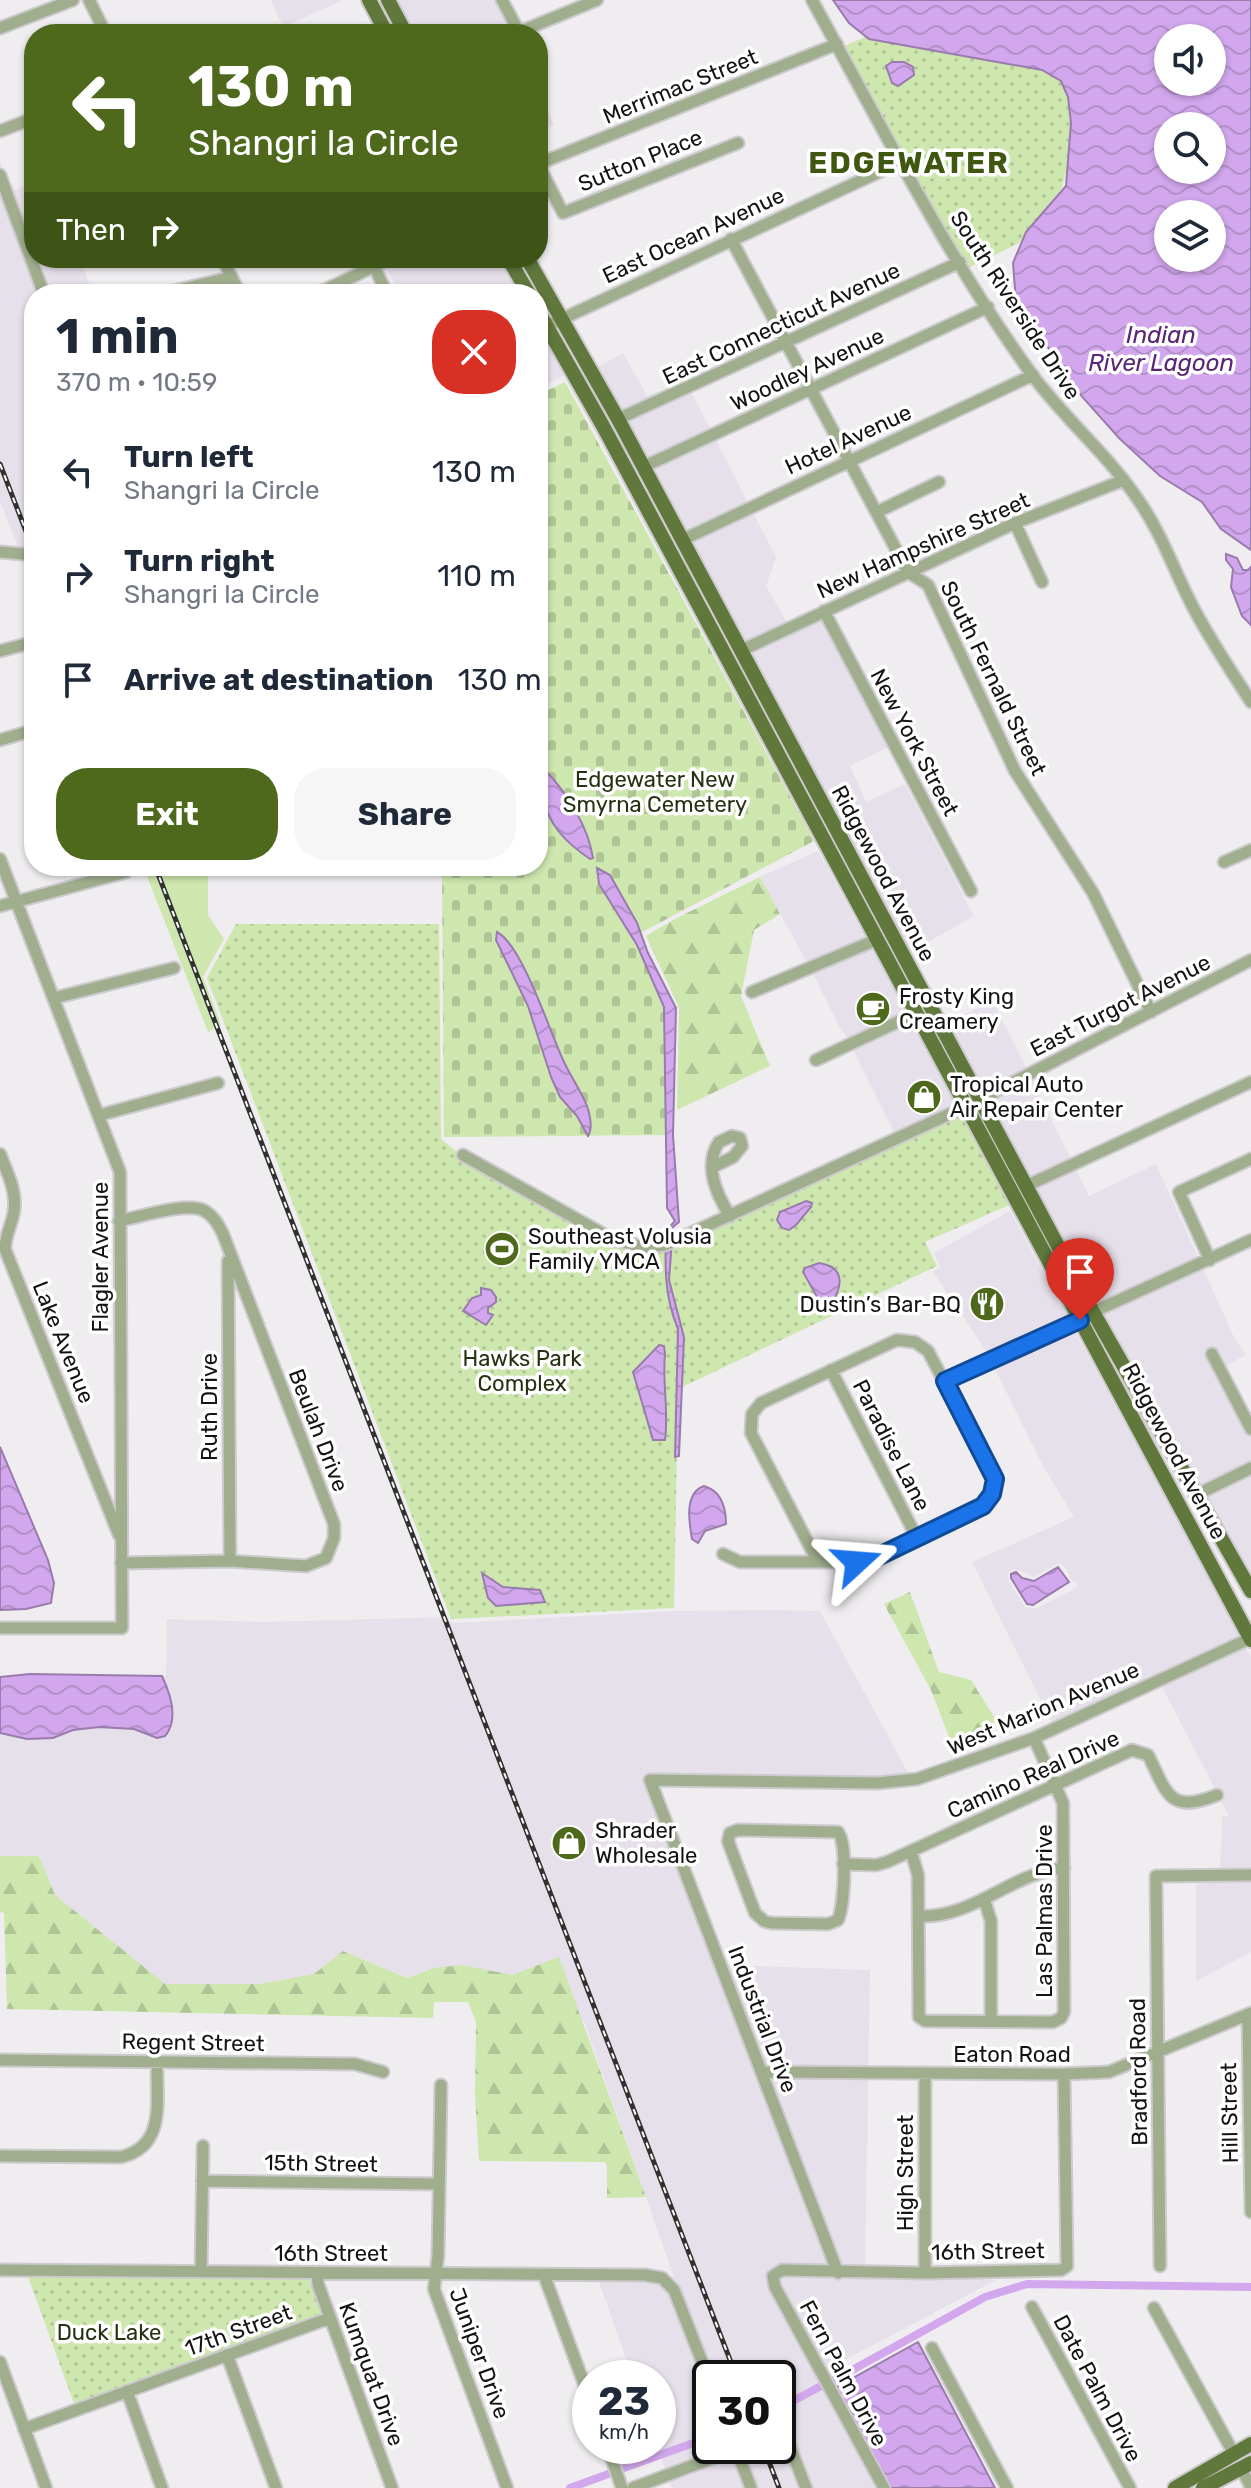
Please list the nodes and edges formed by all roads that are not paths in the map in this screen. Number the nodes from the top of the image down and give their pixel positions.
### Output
1 (73, 0) edge
2 (89, 0) edge
3 (369, 0) edge
4 (388, 0) edge
5 (502, 0) edge
6 (597, 0) edge
7 (812, 0) edge
8 (101, 24) edge
9 (382, 24) edge
10 (401, 24) edge
11 (514, 24) edge
12 (540, 24) edge
13 (0, 28) edge
14 (837, 44) junction
15 (24, 122) edge
16 (0, 131) edge
17 (738, 143) dead end
18 (548, 160) edge
19 (901, 162) junction
20 (0, 175) edge
21 (548, 184) edge
22 (731, 239) junction
23 (24, 240) edge
24 (960, 262) junction
25 (227, 268) edge
26 (370, 268) edge
27 (232, 277) junction
28 (203, 284) edge
29 (235, 284) edge
30 (337, 284) edge
31 (548, 296) edge
32 (988, 307) junction
33 (561, 319) junction
34 (548, 325) edge
35 (548, 339) edge
36 (786, 342) junction
37 (1033, 375) junction
38 (812, 388) junction
39 (618, 419) junction
40 (848, 460) junction
41 (643, 467) junction
42 (1124, 480) junction
43 (939, 482) dead end
44 (877, 512) junction
45 (1015, 523) junction
46 (682, 540) junction
47 (0, 552) edge
48 (24, 554) edge
49 (676, 564) junction
50 (908, 572) junction
51 (1042, 582) dead end
52 (824, 611) junction
53 (24, 645) edge
54 (739, 648) junction
55 (0, 651) edge
56 (732, 670) junction
57 (1251, 702) edge
58 (24, 733) edge
59 (0, 740) edge
60 (800, 762) junction
61 (825, 844) junction
62 (1251, 850) edge
63 (0, 859) edge
64 (1224, 862) dead end
65 (111, 876) edge
66 (971, 891) dead end
67 (16, 901) junction
68 (0, 906) edge
69 (887, 926) junction
70 (876, 940) junction
71 (1251, 960) edge
72 (174, 968) dead end
73 (752, 992) dead end
74 (54, 998) junction
75 (1151, 1012) junction
76 (915, 1014) junction
77 (934, 1014) junction
78 (816, 1060) dead end
79 (1251, 1082) edge
80 (218, 1083) dead end
81 (979, 1100) junction
82 (965, 1107) junction
83 (100, 1115) junction
84 (0, 1154) edge
85 (463, 1155) dead end
86 (1251, 1159) edge
87 (713, 1167) dead end
88 (1026, 1186) junction
89 (730, 1216) junction
90 (119, 1221) junction
91 (1251, 1240) edge
92 (228, 1252) junction
93 (1210, 1260) junction
94 (1054, 1271) junction
95 (1093, 1312) junction
96 (1080, 1320) junction
97 (1212, 1354) dead end
98 (1125, 1367) junction
99 (831, 1370) junction
100 (945, 1381) junction
101 (1251, 1429) edge
102 (1251, 1468) edge
103 (1198, 1494) junction
104 (917, 1538) junction
105 (122, 1542) junction
106 (723, 1554) dead end
107 (230, 1561) junction
108 (818, 1562) junction
109 (121, 1563) junction
110 (1251, 1591) edge
111 (0, 1628) edge
112 (1251, 1639) edge
113 (1034, 1738) junction
114 (650, 1780) joint
115 (1056, 1784) junction
116 (1217, 1795) dead end
117 (911, 1851) junction
118 (843, 1864) junction
119 (1064, 1868) junction
120 (1251, 1875) edge
121 (984, 1899) junction
122 (918, 1916) junction
123 (1250, 2014) edge
124 (991, 2021) junction
125 (1158, 2054) junction
126 (0, 2060) edge
127 (157, 2061) junction
128 (383, 2072) dead end
129 (762, 2072) junction
130 (925, 2074) junction
131 (1064, 2074) junction
132 (441, 2085) dead end
133 (203, 2146) dead end
134 (0, 2156) edge
135 (202, 2181) junction
136 (439, 2184) junction
137 (1251, 2212) edge
138 (1160, 2266) dead end
139 (0, 2270) edge
140 (201, 2272) junction
141 (317, 2273) junction
142 (838, 2273) junction
143 (925, 2273) junction
144 (434, 2274) junction
145 (544, 2275) junction
146 (773, 2276) joint
147 (1032, 2307) dead end
148 (1154, 2308) dead end
149 (330, 2318) junction
150 (932, 2348) dead end
151 (227, 2355) junction
152 (575, 2360) edge
153 (701, 2360) edge
154 (0, 2362) edge
155 (127, 2391) junction
156 (24, 2429) junction
157 (1251, 2444) edge
158 (1234, 2454) junction
159 (796, 2462) edge
160 (613, 2464) edge
161 (695, 2464) edge
162 (742, 2464) edge
163 (1246, 2465) edge
164 (1251, 2487) edge
165 (46, 2488) edge
166 (162, 2488) edge
167 (276, 2488) edge
168 (392, 2488) edge
169 (507, 2488) edge
170 (622, 2488) edge
171 (633, 2488) edge
172 (751, 2488) edge
173 (806, 2488) edge
174 (884, 2488) edge
175 (1007, 2488) edge
176 (1130, 2488) edge
177 (1175, 2488) edge
178 (1203, 2488) edge

1 - 13 street
2 - 8 street
3 - 9 main road
4 - 10 main road
5 - 11 street
6 - 12 street
7 - 14 street, South Riverside Drive
14 - 18 street, Merrimac Street
14 - 19 street, South Riverside Drive
15 - 16 street
17 - 21 street, Sutton Place
19 - 22 street, East Ocean Avenue
19 - 24 street, South Riverside Drive
20 - 23 street
22 - 33 street, East Ocean Avenue
22 - 36 street, South Fernald Street
24 - 32 street, South Riverside Drive
24 - 36 street, East Connecticut Avenue
25 - 27 street
26 - 30 street
27 - 28 street
27 - 29 street
31 - 33 main road, Ridgewood Avenue
32 - 37 street, South Riverside Drive
32 - 38 street, Woodley Avenue
33 - 34 street, East Ocean Avenue
33 - 39 main road, Ridgewood Avenue
35 - 49 main road, Ridgewood Avenue
36 - 38 street, South Fernald Street
36 - 39 street, East Connecticut Avenue
37 - 40 street, Hotel Avenue
37 - 42 street, South Riverside Drive
38 - 40 street, South Fernald Street
38 - 41 street, Woodley Avenue
39 - 41 main road, Ridgewood Avenue
40 - 44 street, South Fernald Street
40 - 46 street, Hotel Avenue
41 - 46 main road, Ridgewood Avenue
42 - 45 street, New Hampshire Street
42 - 57 street, South Riverside Drive
43 - 44 street
44 - 50 street, South Fernald Street
45 - 50 street, New Hampshire Street
45 - 51 street
46 - 54 main road, Ridgewood Avenue
47 - 48 street
49 - 54 main road
49 - 56 main road, Ridgewood Avenue
50 - 52 street, New Hampshire Street
50 - 75 street, South Fernald Street
52 - 54 street, New Hampshire Street
52 - 66 street, New York Street
53 - 55 street
54 - 60 main road, Ridgewood Avenue
56 - 60 main road
56 - 61 main road, Ridgewood Avenue
58 - 59 street
60 - 69 main road, Ridgewood Avenue
61 - 69 main road
61 - 70 main road, Ridgewood Avenue
62 - 64 street
63 - 67 street, Flagler Avenue
65 - 67 street
67 - 68 street
67 - 74 street, Flagler Avenue
69 - 77 main road, Ridgewood Avenue
70 - 73 street
70 - 76 main road, Ridgewood Avenue
70 - 77 main road
71 - 75 street, East Turgot Avenue
72 - 74 street
74 - 83 street, Flagler Avenue
75 - 81 street, East Turgot Avenue
76 - 78 street
76 - 82 main road, Ridgewood Avenue
77 - 81 main road, Ridgewood Avenue
79 - 88 street
80 - 83 street
81 - 82 street, East Turgot Avenue
81 - 88 main road, Ridgewood Avenue
82 - 89 street, East Turgot Avenue
82 - 94 main road, Ridgewood Avenue
83 - 90 street, Flagler Avenue
84 - 105 street, Lake Avenue
85 - 89 street, East Turgot Avenue
86 - 93 street
87 - 89 street
88 - 95 main road, Ridgewood Avenue
90 - 92 street, Beulah Drive
90 - 105 street, Flagler Avenue
91 - 93 street
92 - 107 street, Ruth Drive
92 - 107 street, Beulah Drive
93 - 95 street
94 - 95 main road
94 - 96 main road, Ridgewood Avenue
95 - 98 main road, Ridgewood Avenue
96 - 98 main road
96 - 100 street
96 - 112 main road, Ridgewood Avenue
97 - 101 street
98 - 103 main road, Ridgewood Avenue
99 - 100 street
99 - 104 street, Paradise Lane
99 - 108 street
100 - 104 street
102 - 103 street
103 - 110 main road, Ridgewood Avenue
104 - 108 street
105 - 109 street, Flagler Avenue
106 - 108 street
107 - 109 street, Beulah Drive
109 - 111 street, Flagler Avenue
112 - 113 street, West Marion Avenue
113 - 114 street, West Marion Avenue
113 - 115 street, Las Palmas Drive
114 - 129 street, Industrial Drive
115 - 116 street, Camino Real Drive
115 - 117 street, Camino Real Drive
115 - 119 street, Las Palmas Drive
117 - 118 street, Camino Real Drive
117 - 122 street, Las Palmas Drive
118 - 118 street
119 - 121 street
119 - 124 street, Las Palmas Drive
120 - 125 street, Bradford Road
121 - 122 street
121 - 124 street
122 - 124 street, Las Palmas Drive
123 - 125 street, Eaton Road
123 - 137 street, Hill Street
125 - 131 street, Eaton Road
125 - 138 street, Bradford Road
126 - 127 street, Regent Street
127 - 128 street, Regent Street
127 - 134 street
129 - 130 street, Eaton Road
129 - 142 street, Industrial Drive
130 - 131 street, Eaton Road
130 - 143 street, High Street
131 - 143 street, 16th Street
132 - 136 street, Juniper Drive
133 - 135 street
135 - 136 street, 15th Street
135 - 140 street
136 - 144 street, Juniper Drive
139 - 140 street, 16th Street
140 - 141 street, 16th Street
141 - 144 street, 16th Street
141 - 149 street, Kumquat Drive
142 - 143 street, 16th Street
142 - 146 street, 16th Street
144 - 145 street, 16th Street
144 - 169 street, Juniper Drive
145 - 152 street
145 - 153 street, 16th Street
146 - 174 street, Fern Palm Drive
147 - 176 street, Date Palm Drive
148 - 158 street
149 - 151 street, 17th Street
149 - 168 street, Kumquat Drive
150 - 175 street
151 - 155 street, 17th Street
151 - 167 street
154 - 156 street
155 - 156 street, 17th Street
155 - 166 street
156 - 165 street
157 - 158 main road
158 - 177 main road
159 - 173 street
160 - 170 street
161 - 171 street
162 - 172 street
163 - 164 street
163 - 178 main road

